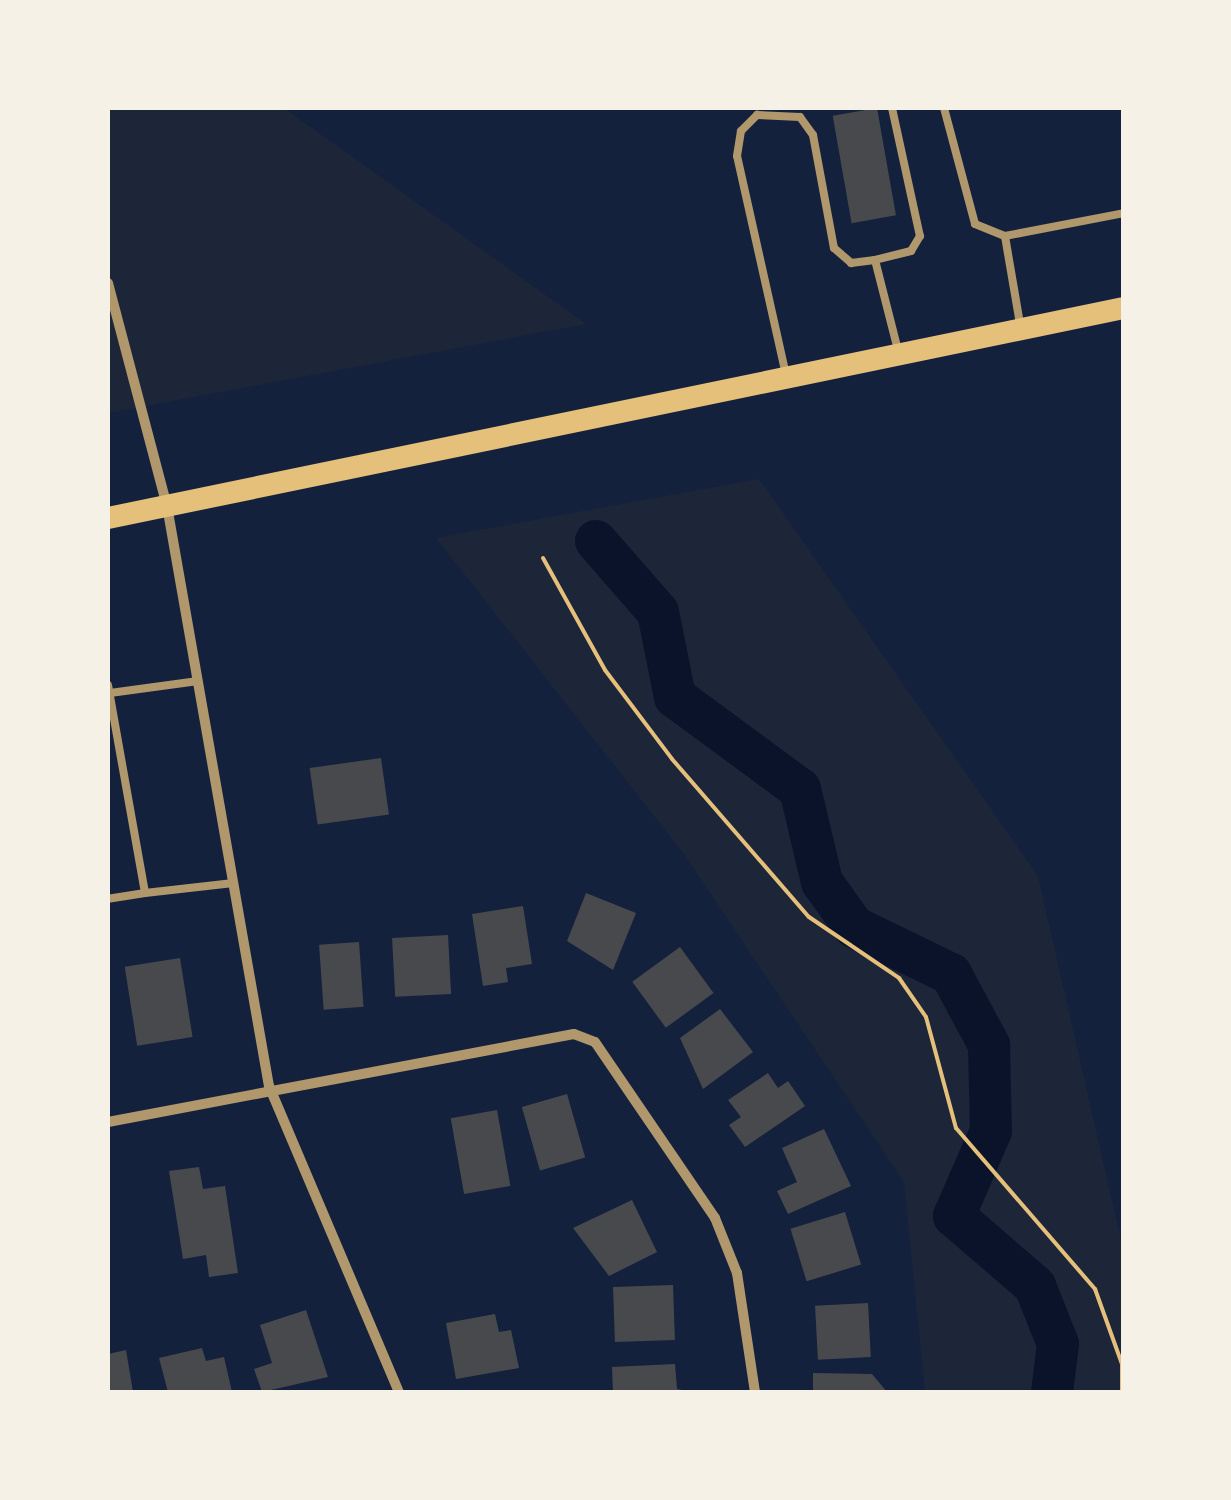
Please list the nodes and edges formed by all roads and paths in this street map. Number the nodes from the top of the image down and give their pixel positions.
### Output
1 (892, 108) edge
2 (944, 108) edge
3 (1124, 213) edge
4 (1005, 236) junction
5 (874, 260) junction
6 (108, 283) edge
7 (1124, 308) edge
8 (1020, 329) junction
9 (899, 355) junction
10 (786, 378) junction
11 (167, 506) junction
12 (108, 518) edge
13 (543, 558) dead end
14 (198, 681) junction
15 (109, 689) edge
16 (233, 883) junction
17 (145, 894) junction
18 (108, 899) edge
19 (269, 1086) junction
20 (108, 1122) edge
21 (399, 1392) edge
22 (755, 1392) edge
23 (1122, 1392) edge

1 - 5 lane
2 - 4 lane
3 - 4 lane
4 - 8 lane
5 - 9 lane
5 - 10 lane
6 - 11 street
7 - 8 main road
8 - 9 main road
9 - 10 main road
10 - 11 main road
11 - 12 main road
11 - 14 street
13 - 23 path
14 - 15 lane
14 - 16 street
15 - 17 lane
16 - 17 lane
16 - 19 street
17 - 18 lane
19 - 20 street
19 - 21 street
19 - 22 street

